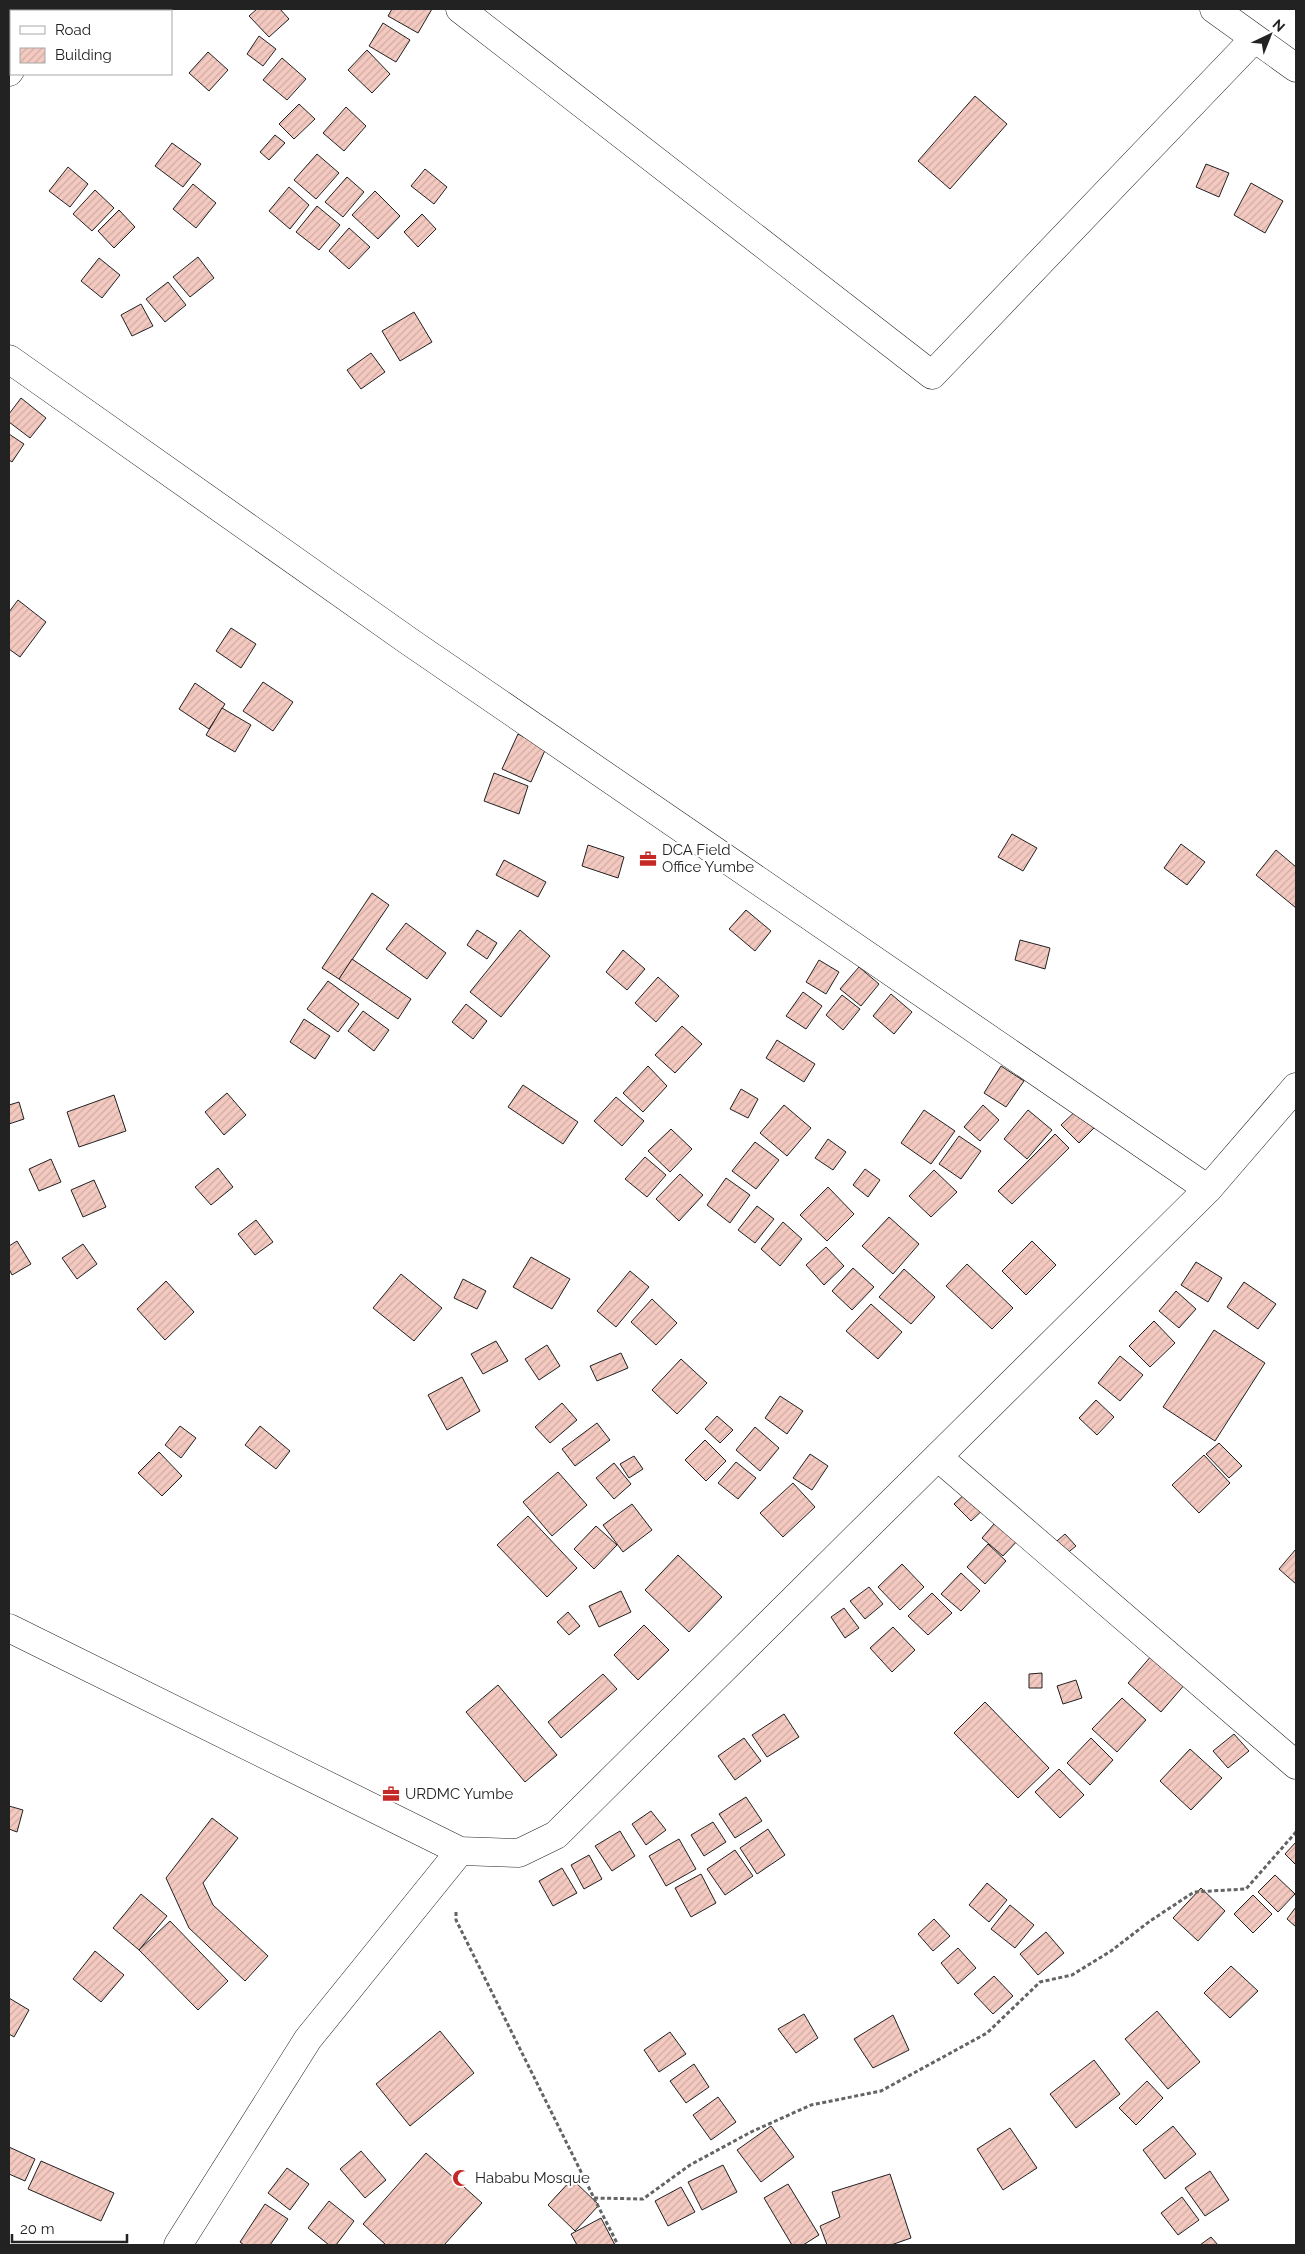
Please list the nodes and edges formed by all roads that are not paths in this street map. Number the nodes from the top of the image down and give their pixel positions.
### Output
1 (460, 9) edge
2 (1214, 9) edge
3 (1254, 39) junction
4 (1296, 68) edge
5 (9, 359) edge
6 (1296, 1087) edge
7 (1208, 1189) junction
8 (939, 1458) junction
9 (9, 1628) edge
10 (1296, 1765) edge
11 (460, 1851) junction
12 (178, 2245) edge

1 - 3 street
2 - 3 street
3 - 4 street
5 - 7 street
6 - 7 street
7 - 8 street
8 - 10 street
8 - 11 street
9 - 11 street
11 - 12 street

